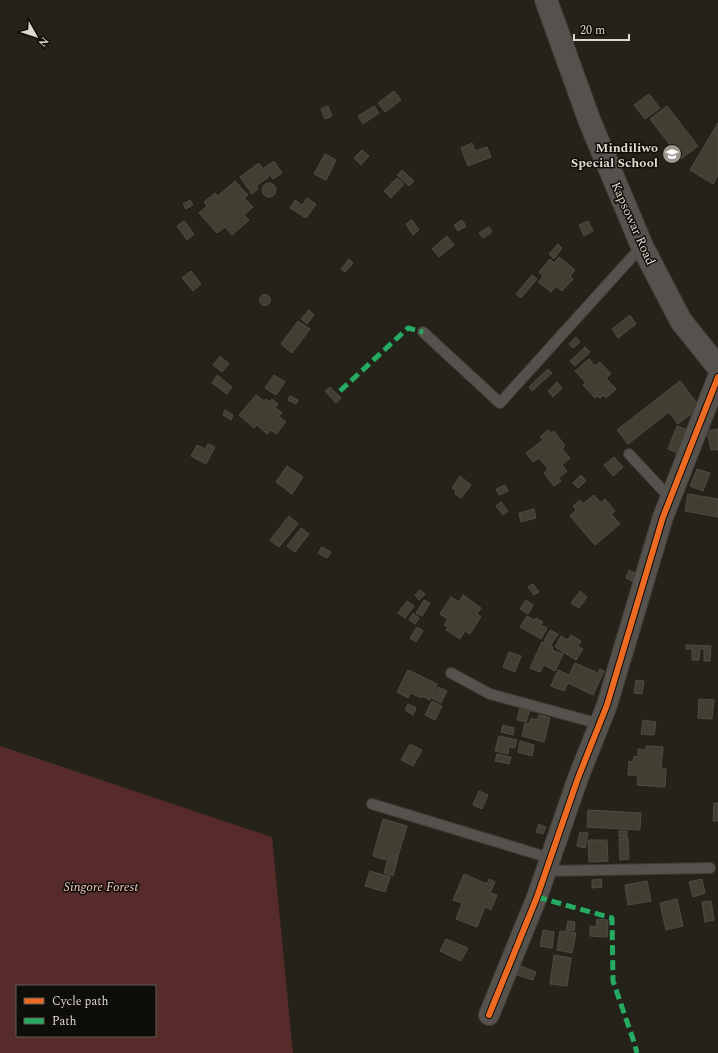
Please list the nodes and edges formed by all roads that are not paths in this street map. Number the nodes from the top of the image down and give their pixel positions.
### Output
1 (546, 0) edge
2 (642, 246) junction
3 (423, 332) dead end
4 (718, 367) edge
5 (718, 377) edge
6 (629, 454) dead end
7 (670, 498) junction
8 (452, 674) dead end
9 (600, 724) junction
10 (372, 804) dead end
11 (548, 864) junction
12 (710, 868) dead end
13 (489, 1015) dead end

1 - 2 main road, Kapsowar Road
2 - 3 lane
2 - 4 main road, Kapsowar Road
5 - 7 street
6 - 7 lane
7 - 9 street
8 - 9 lane
9 - 11 street
10 - 11 lane
11 - 12 lane
11 - 13 street

